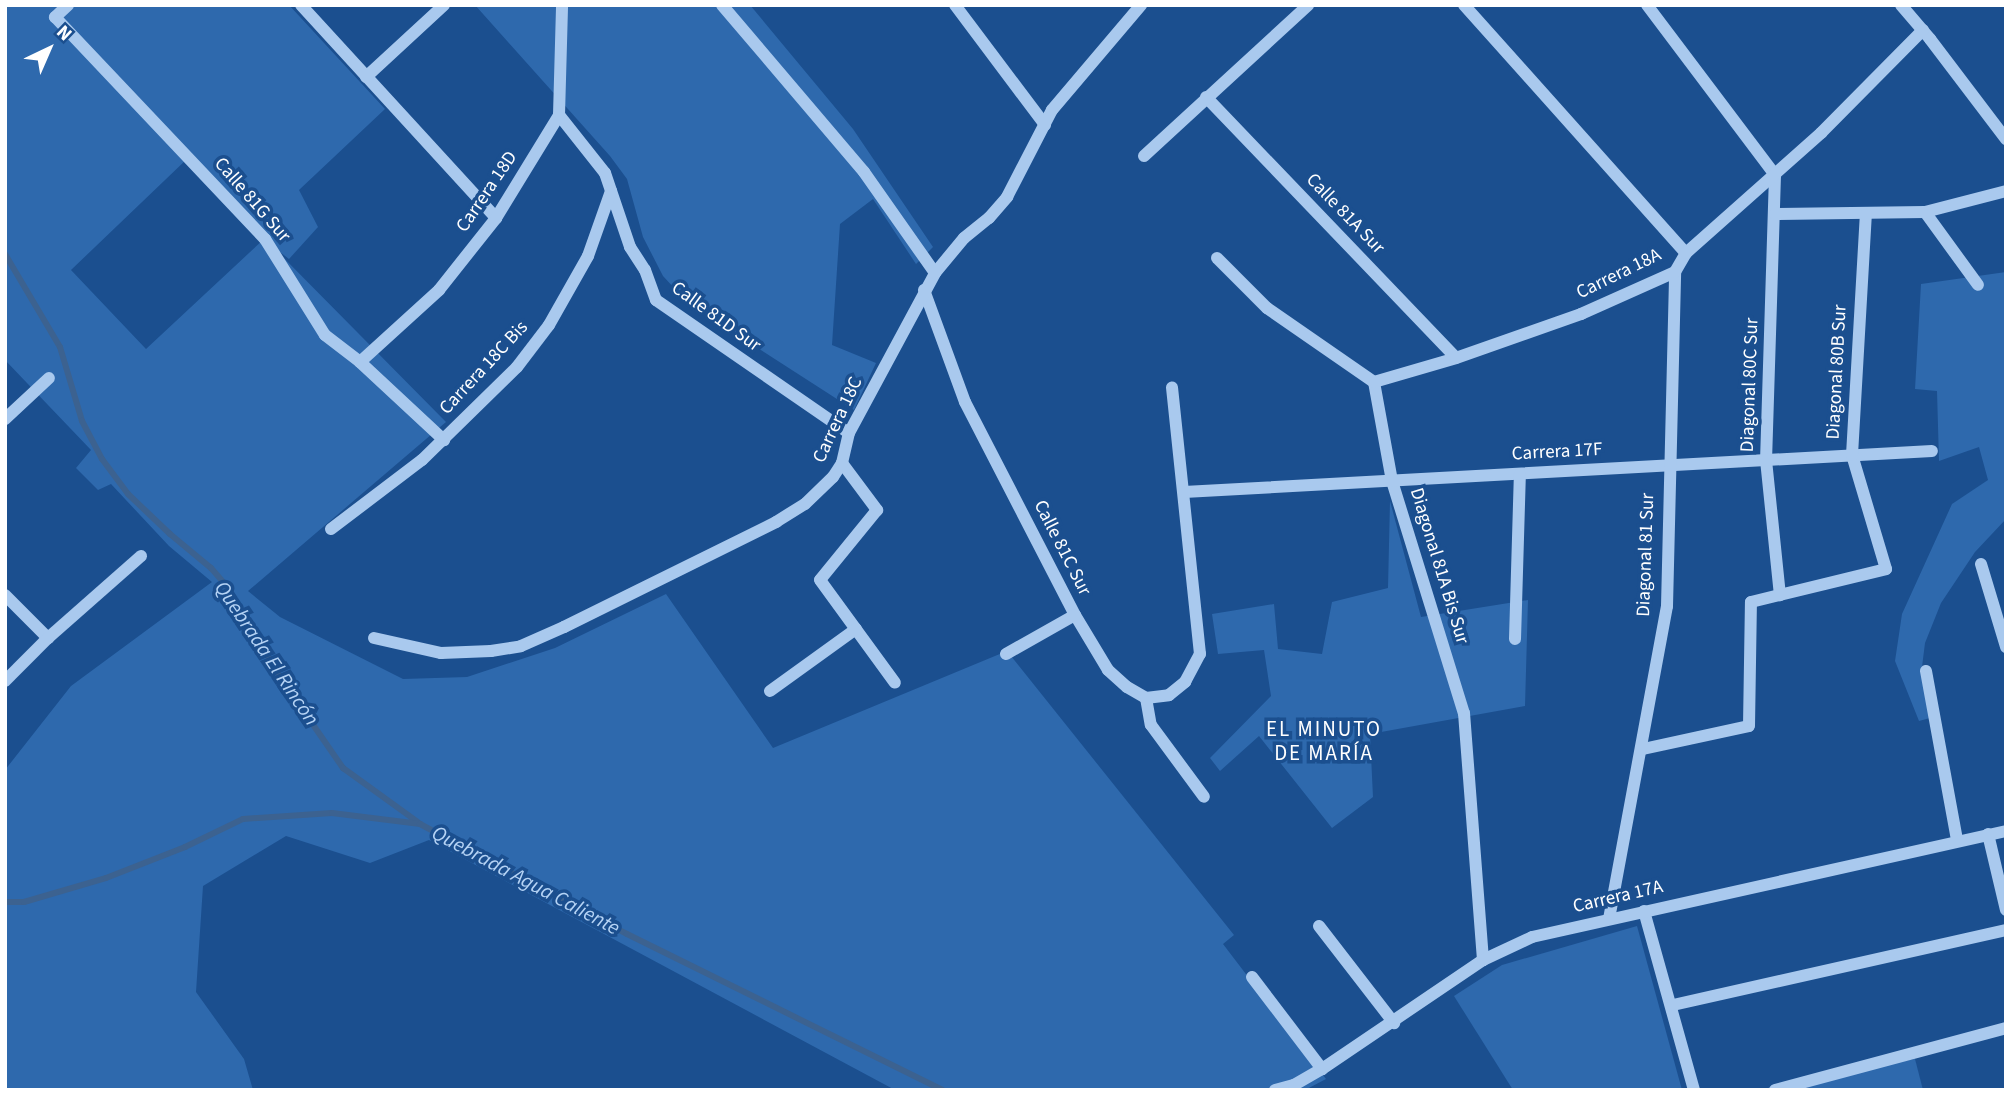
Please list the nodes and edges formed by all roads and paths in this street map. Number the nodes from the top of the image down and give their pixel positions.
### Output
1 (68, 5) edge
2 (301, 5) edge
3 (444, 5) edge
4 (562, 5) edge
5 (722, 5) edge
6 (955, 5) edge
7 (1141, 5) edge
8 (1308, 5) edge
9 (1464, 5) edge
10 (1647, 5) edge
11 (1900, 5) edge
12 (1923, 30) junction
13 (366, 77) junction
14 (1206, 97) junction
15 (559, 114) junction
16 (1045, 125) junction
17 (2006, 139) edge
18 (1144, 156) dead end
19 (1775, 175) junction
20 (611, 191) junction
21 (2006, 191) edge
22 (1924, 212) junction
23 (1775, 214) junction
24 (1866, 214) junction
25 (496, 218) junction
26 (1686, 253) junction
27 (1217, 258) dead end
28 (1675, 272) junction
29 (935, 273) junction
30 (1978, 285) dead end
31 (923, 290) junction
32 (1456, 358) junction
33 (360, 362) junction
34 (49, 379) dead end
35 (1374, 382) junction
36 (1172, 387) dead end
37 (5, 419) edge
38 (849, 433) junction
39 (444, 440) junction
40 (1932, 451) dead end
41 (1852, 455) junction
42 (1766, 460) junction
43 (842, 463) junction
44 (1668, 466) junction
45 (1520, 474) junction
46 (1392, 481) junction
47 (1184, 492) junction
48 (331, 529) dead end
49 (141, 556) dead end
50 (1981, 564) dead end
51 (5, 595) edge
52 (1780, 595) junction
53 (1075, 615) junction
54 (856, 629) junction
55 (48, 638) junction
56 (374, 638) dead end
57 (1515, 639) dead end
58 (2006, 647) edge
59 (1006, 654) dead end
60 (1926, 671) dead end
61 (5, 681) edge
62 (895, 683) dead end
63 (770, 691) dead end
64 (1146, 698) junction
65 (1643, 749) junction
66 (1204, 797) dead end
67 (2006, 831) edge
68 (1988, 834) junction
69 (1956, 840) junction
70 (2006, 910) edge
71 (1644, 911) junction
72 (1609, 919) junction
73 (1319, 926) dead end
74 (2006, 930) edge
75 (1483, 960) junction
76 (1252, 977) dead end
77 (1672, 1005) junction
78 (1394, 1023) junction
79 (2006, 1028) edge
80 (1322, 1069) junction
81 (1275, 1090) edge
82 (1694, 1090) edge
83 (1775, 1090) edge

1 - 33 street, Calle 81G Sur
2 - 13 street
3 - 13 street
4 - 15 street, Carrera 18D
5 - 29 street
6 - 16 street
7 - 16 street, Carrera 18C
8 - 14 street
9 - 26 street
10 - 19 street
11 - 12 street
12 - 17 street
12 - 19 street, Carrera 18A
13 - 25 street
14 - 18 street
14 - 32 street, Calle 81A Sur
15 - 20 street, Calle 81D Sur
15 - 25 street, Carrera 18D
16 - 29 street, Carrera 18C
19 - 23 street, Diagonal 80C Sur
19 - 26 street, Carrera 18A
20 - 38 street, Calle 81D Sur
20 - 39 street, Carrera 18C Bis
21 - 22 street
22 - 24 street
22 - 30 street
23 - 24 street
23 - 42 street, Diagonal 80C Sur
24 - 41 street, Diagonal 80B Sur
25 - 33 street, Carrera 18D
26 - 28 street, Carrera 18A
27 - 35 street
28 - 32 street, Carrera 18A
28 - 44 street, Diagonal 81 Sur
29 - 31 street, Carrera 18C
31 - 38 street, Carrera 18C
31 - 53 street, Calle 81C Sur
32 - 35 street, Carrera 18A
33 - 39 street, Calle 81G Sur
34 - 37 street
35 - 46 street, Diagonal 81A Bis Sur
36 - 47 street
38 - 43 street, Carrera 18C
39 - 48 street, Carrera 18C Bis
40 - 41 street, Carrera 17F
41 - 42 street, Carrera 17F
41 - 52 street, Diagonal 80B Sur
42 - 44 street, Carrera 17F
42 - 52 street, Diagonal 80C Sur
43 - 54 street
43 - 56 street, Carrera 18C
44 - 45 street, Carrera 17F
44 - 65 street, Diagonal 81 Sur
45 - 46 street, Carrera 17F
45 - 57 street
46 - 47 street, Carrera 17F
46 - 75 street, Diagonal 81A Bis Sur
47 - 64 street
49 - 55 street
50 - 58 street
51 - 55 street
52 - 65 street
53 - 59 street
53 - 64 street, Calle 81C Sur
54 - 62 street
54 - 63 street
55 - 61 street
60 - 69 street
64 - 66 street
65 - 72 street, Diagonal 81 Sur
67 - 68 street, Carrera 17A
68 - 69 street, Carrera 17A
68 - 70 street
69 - 71 street, Carrera 17A
71 - 72 street, Carrera 17A
71 - 77 street
72 - 75 street, Carrera 17A
73 - 78 street
74 - 77 street
75 - 78 street, Carrera 17A
76 - 80 street
77 - 82 street
78 - 80 street, Carrera 17A
79 - 83 street
80 - 81 street, Carrera 17A

